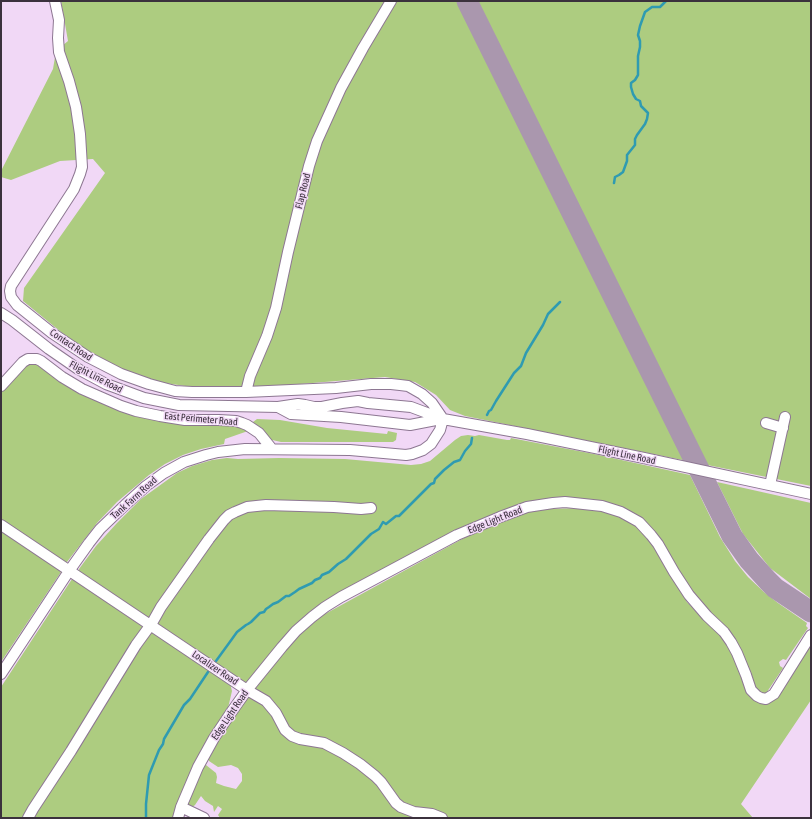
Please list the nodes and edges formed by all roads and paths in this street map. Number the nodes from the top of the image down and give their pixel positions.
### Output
1 (55, 1) edge
2 (391, 1) edge
3 (6, 294) edge
4 (1, 313) edge
5 (1, 386) edge
6 (246, 392) junction
7 (278, 407) junction
8 (785, 417) dead end
9 (443, 419) junction
10 (766, 424) dead end
11 (783, 428) junction
12 (272, 449) junction
13 (770, 485) junction
14 (811, 494) edge
15 (371, 508) dead end
16 (1, 525) edge
17 (69, 571) junction
18 (150, 625) junction
19 (811, 636) edge
20 (1, 674) edge
21 (247, 690) junction
22 (181, 807) junction
23 (28, 818) edge
24 (178, 818) edge
25 (204, 818) edge
26 (442, 818) edge

1 - 3 lane, Contact Road
2 - 6 lane, Flap Road
3 - 6 lane, Contact Road
4 - 7 lane, Flight Line Road
5 - 12 lane, East Perimeter Road
6 - 9 lane, Contact Road
7 - 9 lane, Flight Line Road
7 - 9 lane, Flight Line Road
8 - 11 lane
9 - 12 lane, Tank Farm Road
9 - 13 lane, Flight Line Road
10 - 11 lane
11 - 13 lane
12 - 17 lane, Tank Farm Road
13 - 14 lane, Flight Line Road
15 - 18 lane
16 - 17 lane, Localizer Road
17 - 18 lane, Localizer Road
17 - 20 lane, Tank Farm Road
18 - 21 lane, Localizer Road
18 - 23 lane
19 - 21 lane, Edge Light Road
21 - 22 lane, Edge Light Road
21 - 26 lane, Localizer Road
22 - 24 lane, Edge Light Road
22 - 25 lane

